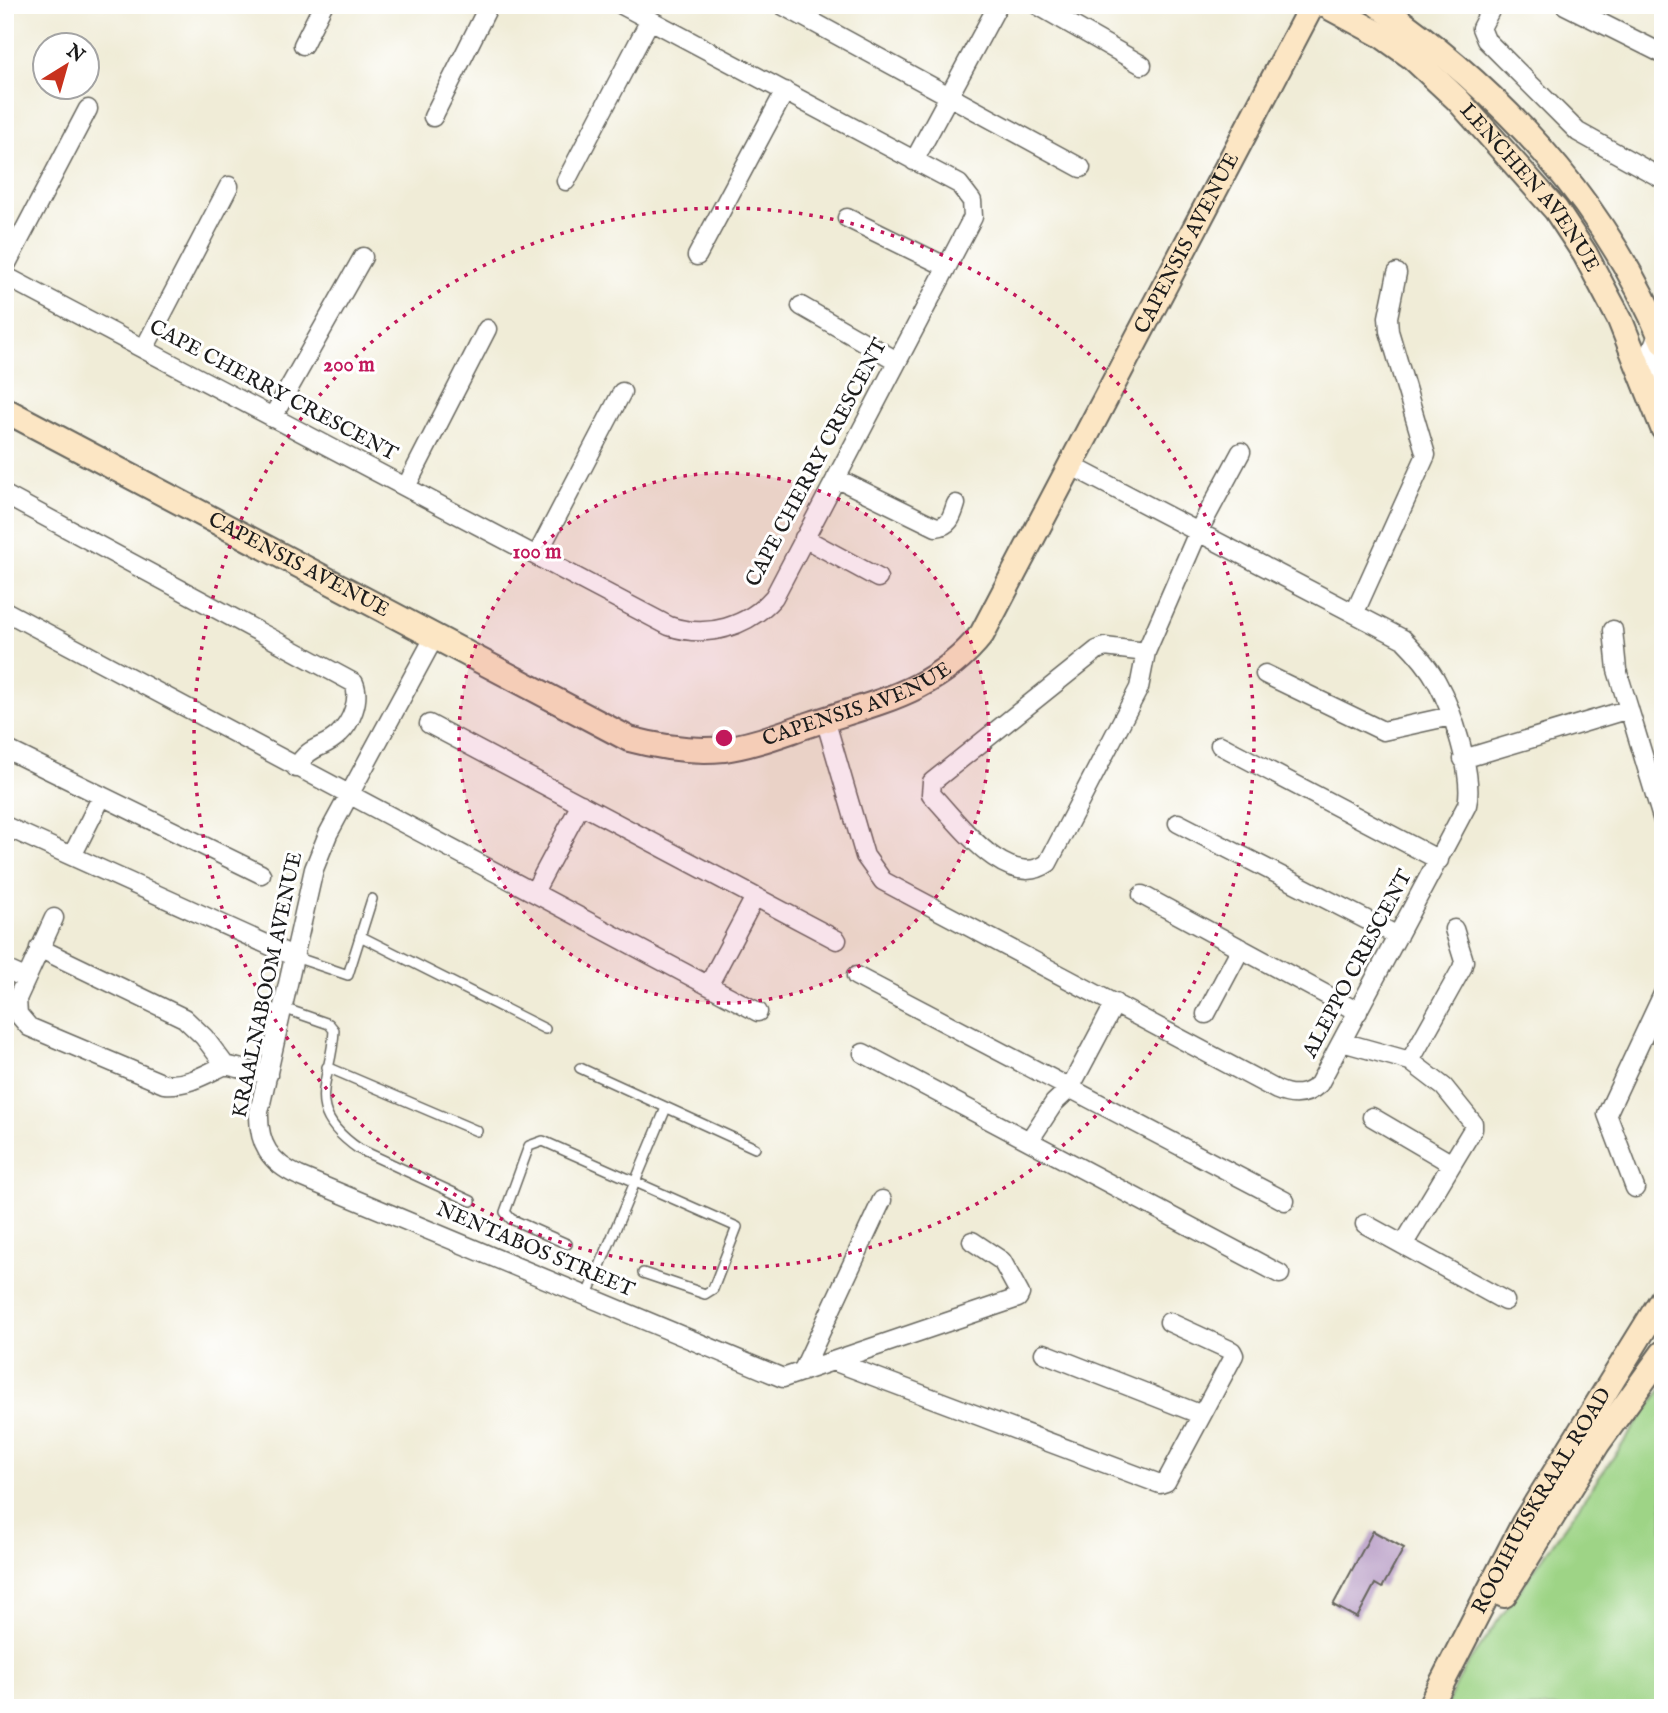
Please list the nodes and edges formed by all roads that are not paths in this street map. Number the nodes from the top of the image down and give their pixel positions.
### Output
1 (323, 5) edge
2 (489, 5) edge
3 (622, 5) edge
4 (782, 5) edge
5 (998, 5) edge
6 (1037, 5) edge
7 (1312, 5) edge
8 (1325, 5) edge
9 (1378, 5) edge
10 (1493, 5) edge
11 (1565, 5) edge
12 (650, 20) junction
13 (303, 45) dead end
14 (1663, 54) edge
15 (1142, 65) dead end
16 (785, 91) junction
17 (949, 96) junction
18 (88, 109) dead end
19 (433, 117) dead end
20 (914, 161) junction
21 (1081, 167) dead end
22 (1663, 179) edge
23 (566, 181) dead end
24 (229, 186) dead end
25 (847, 218) dead end
26 (697, 256) dead end
27 (363, 257) dead end
28 (5, 267) edge
29 (947, 267) junction
30 (1397, 273) dead end
31 (5, 276) edge
32 (800, 306) dead end
33 (1620, 320) junction
34 (487, 329) dead end
35 (822, 331) dead end
36 (1660, 340) edge
37 (144, 349) junction
38 (895, 365) junction
39 (622, 392) dead end
40 (1651, 397) junction
41 (5, 410) edge
42 (272, 418) junction
43 (1663, 428) edge
44 (1241, 452) dead end
45 (1072, 466) junction
46 (836, 478) junction
47 (406, 487) junction
48 (5, 495) edge
49 (956, 504) dead end
50 (1199, 530) junction
51 (804, 538) junction
52 (537, 555) junction
53 (878, 578) dead end
54 (5, 611) edge
55 (1355, 612) junction
56 (1613, 630) dead end
57 (435, 636) junction
58 (1146, 652) junction
59 (1265, 674) dead end
60 (1629, 709) junction
61 (1451, 716) junction
62 (825, 719) junction
63 (429, 723) dead end
64 (1220, 745) dead end
65 (8, 750) dead end
66 (1463, 759) junction
67 (296, 768) junction
68 (350, 794) junction
69 (102, 796) junction
70 (581, 804) junction
71 (1663, 821) edge
72 (1178, 823) dead end
73 (5, 826) edge
74 (72, 856) junction
75 (1439, 860) junction
76 (261, 874) dead end
77 (534, 892) junction
78 (1142, 895) dead end
79 (755, 897) junction
80 (372, 899) dead end
81 (54, 918) dead end
82 (1454, 929) dead end
83 (360, 936) junction
84 (1398, 936) junction
85 (837, 940) dead end
86 (39, 948) junction
87 (1241, 948) junction
88 (295, 957) junction
89 (5, 969) edge
90 (856, 976) dead end
91 (25, 978) junction
92 (709, 984) junction
93 (1663, 994) edge
94 (1115, 1003) junction
95 (283, 1008) junction
96 (758, 1012) dead end
97 (1358, 1012) junction
98 (1206, 1014) dead end
99 (545, 1029) dead end
100 (1342, 1042) junction
101 (863, 1053) dead end
102 (1410, 1061) junction
103 (225, 1065) junction
104 (327, 1067) junction
105 (580, 1068) dead end
106 (268, 1075) junction
107 (1070, 1088) junction
108 (666, 1108) junction
109 (1372, 1117) dead end
110 (477, 1131) dead end
111 (1029, 1141) junction
112 (755, 1148) dead end
113 (271, 1159) joint
114 (1452, 1164) junction
115 (635, 1181) junction
116 (1635, 1188) dead end
117 (882, 1200) dead end
118 (1285, 1200) dead end
119 (471, 1201) dead end
120 (1365, 1224) dead end
121 (972, 1241) dead end
122 (567, 1244) dead end
123 (1403, 1245) junction
124 (643, 1273) dead end
125 (1280, 1274) dead end
126 (587, 1297) junction
127 (1663, 1298) edge
128 (1504, 1301) dead end
129 (1169, 1322) dead end
130 (1044, 1353) dead end
131 (1663, 1353) edge
132 (833, 1362) junction
133 (802, 1372) junction
134 (1202, 1415) junction
135 (1429, 1708) edge
136 (1440, 1708) edge

1 - 13 street
2 - 19 street
3 - 12 street, CAPE CHERRY CRESCENT
4 - 17 street
5 - 17 street
6 - 15 street
7 - 45 main road, CAPENSIS AVENUE
8 - 33 main road, LENCHEN AVENUE
9 - 36 main road, LENCHEN AVENUE
10 - 22 street
11 - 14 street
12 - 16 street, CAPE CHERRY CRESCENT
12 - 23 street
16 - 20 street, CAPE CHERRY CRESCENT
16 - 26 street
17 - 20 street
17 - 21 street
18 - 28 street
20 - 29 street, CAPE CHERRY CRESCENT
24 - 37 street
25 - 29 street
27 - 42 street
29 - 38 street, CAPE CHERRY CRESCENT
30 - 55 street
31 - 37 street, CAPE CHERRY CRESCENT
32 - 38 street
33 - 36 street
33 - 40 main road, LENCHEN AVENUE
34 - 47 street
35 - 38 street
36 - 40 street
37 - 42 street, CAPE CHERRY CRESCENT
38 - 46 street, CAPE CHERRY CRESCENT
39 - 52 street
40 - 43 main road, LENCHEN AVENUE
41 - 57 main road, CAPENSIS AVENUE
42 - 47 street, CAPE CHERRY CRESCENT
44 - 50 street
45 - 50 street, ALEPPO CRESCENT
45 - 62 main road, CAPENSIS AVENUE
46 - 49 street
46 - 51 street, CAPE CHERRY CRESCENT
47 - 52 street, CAPE CHERRY CRESCENT
48 - 67 street
50 - 55 street, ALEPPO CRESCENT
50 - 58 street
51 - 52 street, CAPE CHERRY CRESCENT
51 - 53 street
54 - 67 street
55 - 61 street, ALEPPO CRESCENT
56 - 60 street
57 - 62 main road, CAPENSIS AVENUE
57 - 68 street, KRAALNABOOM AVENUE
58 - 58 street
59 - 61 street
60 - 66 street
60 - 71 street
61 - 66 street, ALEPPO CRESCENT
62 - 94 street, ALEPPO CRESCENT
63 - 70 street
64 - 75 street
65 - 69 street
66 - 75 street, ALEPPO CRESCENT
67 - 68 street
68 - 77 street
68 - 88 street, KRAALNABOOM AVENUE
69 - 74 street
69 - 76 street
70 - 77 street
70 - 79 street
72 - 84 street
73 - 74 street
74 - 88 street
75 - 84 street, ALEPPO CRESCENT
77 - 92 street
78 - 87 street
79 - 85 street
79 - 92 street
80 - 83 lane
81 - 86 street
82 - 102 street
83 - 88 lane
83 - 99 lane
84 - 97 street, ALEPPO CRESCENT
86 - 91 street
86 - 103 street
87 - 97 street
87 - 98 street
88 - 95 street, KRAALNABOOM AVENUE
89 - 91 street
90 - 107 street
91 - 103 street
92 - 96 street
93 - 116 street
94 - 100 street, ALEPPO CRESCENT
94 - 107 street
95 - 104 lane
95 - 106 street, KRAALNABOOM AVENUE
97 - 100 street, ALEPPO CRESCENT
100 - 102 street
101 - 111 street
102 - 114 street
103 - 106 street
104 - 110 lane
104 - 119 lane
105 - 108 lane
106 - 113 street, KRAALNABOOM AVENUE
107 - 111 street
107 - 118 street
108 - 112 lane
108 - 115 lane
109 - 114 street
111 - 125 street
113 - 126 street, NENTABOS STREET
114 - 123 street
115 - 122 lane
115 - 124 lane
115 - 126 lane
117 - 133 street
120 - 123 street
121 - 132 street
123 - 128 street
126 - 133 street, NENTABOS STREET
127 - 135 main road, ROOIHUISKRAAL ROAD
129 - 134 street
130 - 134 street
131 - 136 main road, ROOIHUISKRAAL ROAD
132 - 133 street
132 - 134 street

